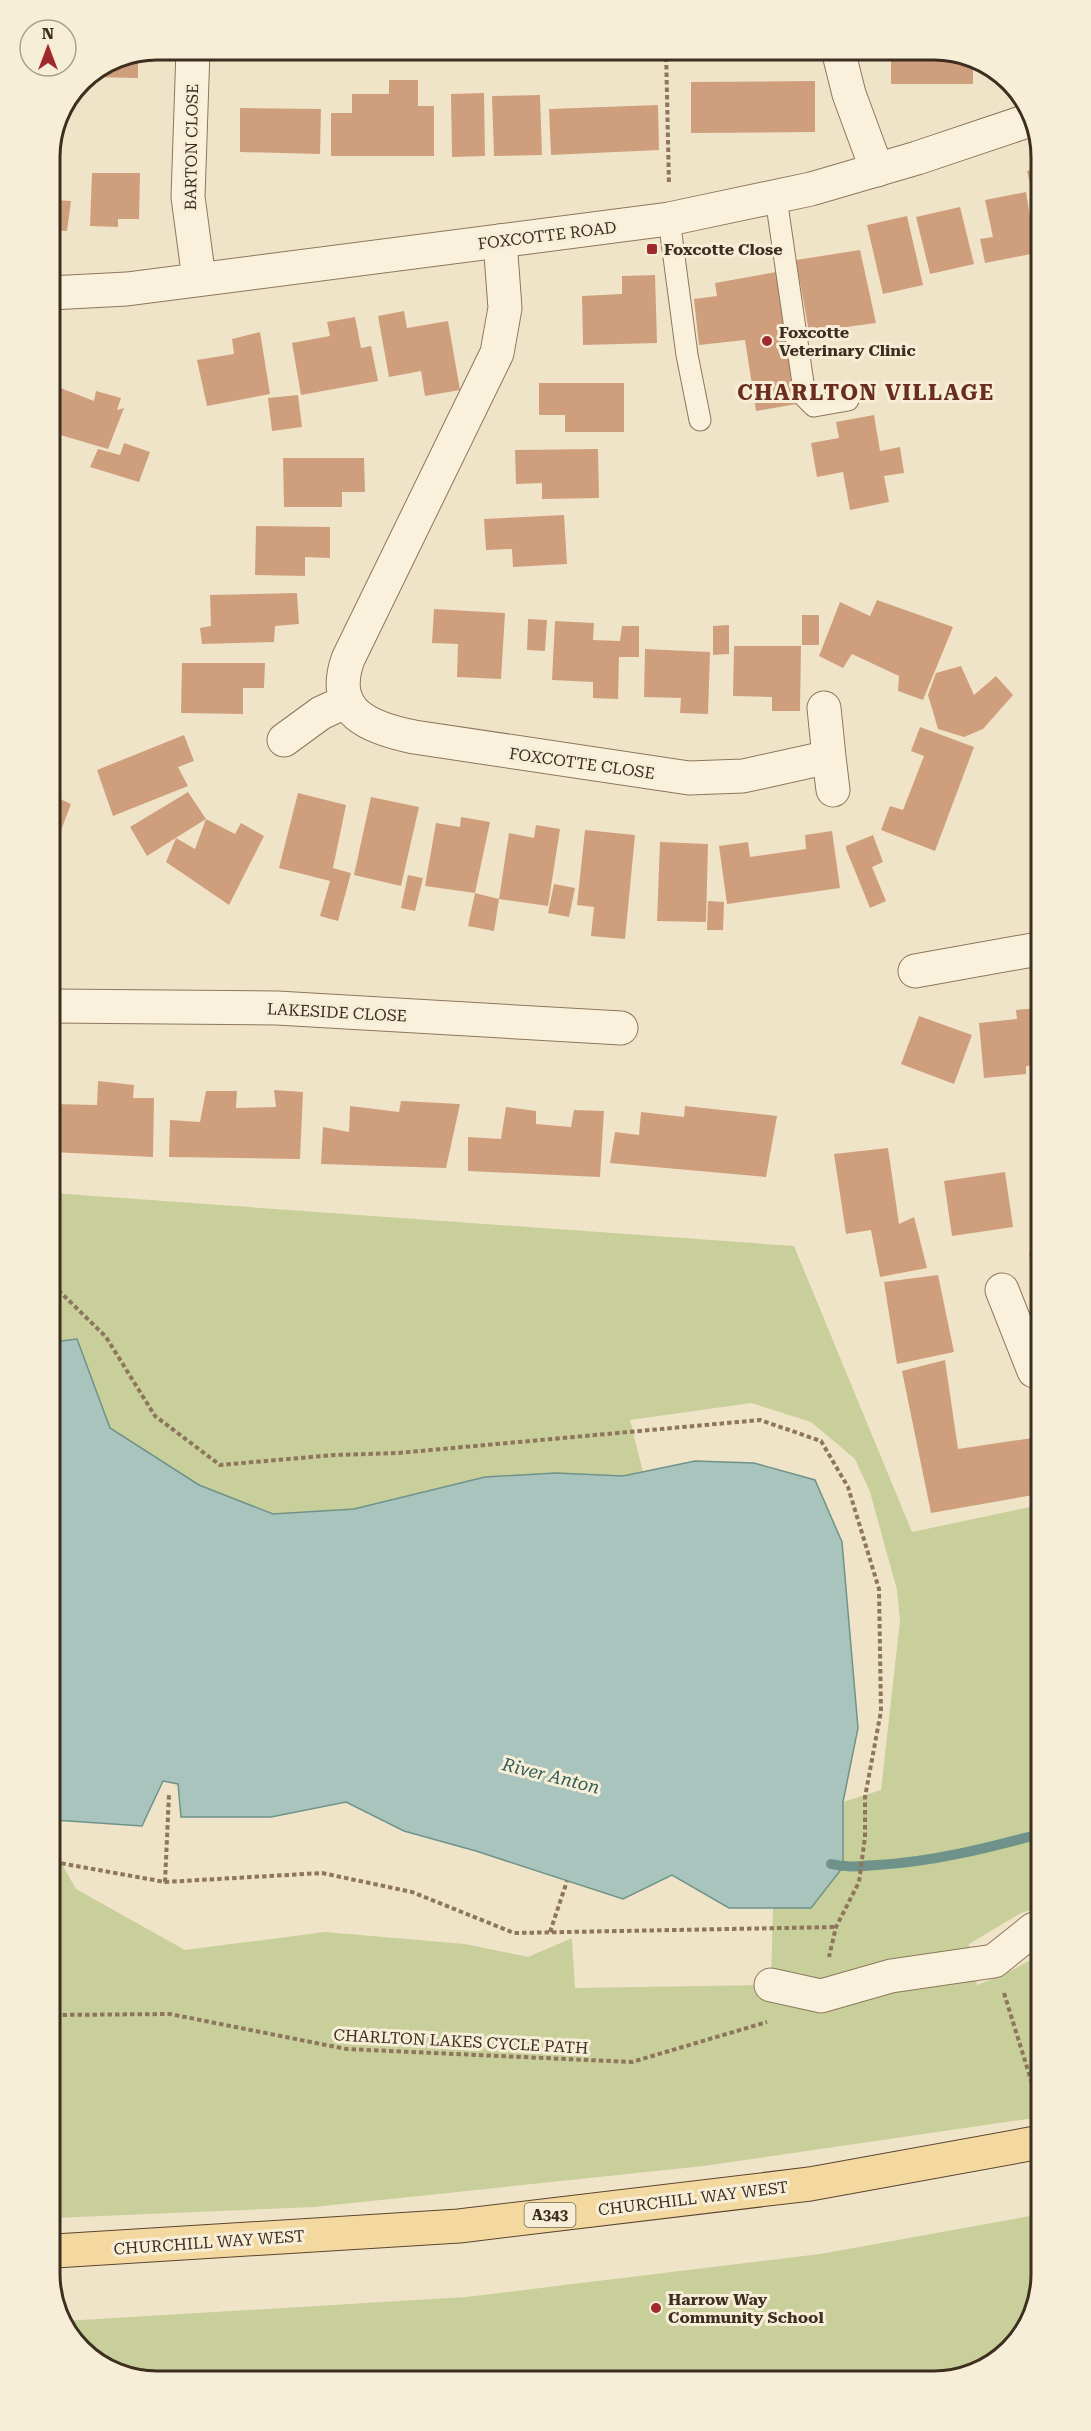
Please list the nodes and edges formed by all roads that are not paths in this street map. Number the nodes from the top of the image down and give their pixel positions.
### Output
1 (193, 60) edge
2 (840, 60) edge
3 (1024, 122) edge
4 (877, 170) junction
5 (776, 198) junction
6 (669, 219) junction
7 (500, 240) junction
8 (199, 279) junction
9 (60, 292) edge
10 (848, 400) dead end
11 (700, 420) dead end
12 (347, 701) junction
13 (824, 708) dead end
14 (284, 740) dead end
15 (829, 757) junction
16 (833, 790) dead end
17 (1031, 950) edge
18 (915, 971) dead end
19 (60, 1006) edge
20 (621, 1028) dead end
21 (1002, 1290) dead end
22 (1031, 1357) edge
23 (1031, 1931) edge
24 (771, 1985) dead end
25 (1031, 2144) edge
26 (60, 2251) edge

1 - 8 street, BARTON CLOSE
2 - 4 street
3 - 4 street, FOXCOTTE ROAD
4 - 5 street, FOXCOTTE ROAD
5 - 6 street, FOXCOTTE ROAD
5 - 10 lane
6 - 7 street, FOXCOTTE ROAD
6 - 11 lane
7 - 8 street, FOXCOTTE ROAD
7 - 12 street
8 - 9 street, FOXCOTTE ROAD
12 - 14 street
12 - 15 street, FOXCOTTE CLOSE
13 - 15 street
15 - 16 street
17 - 18 street
19 - 20 street, LAKESIDE CLOSE
21 - 22 street
23 - 24 street
25 - 26 main road, CHURCHILL WAY WEST / A343

